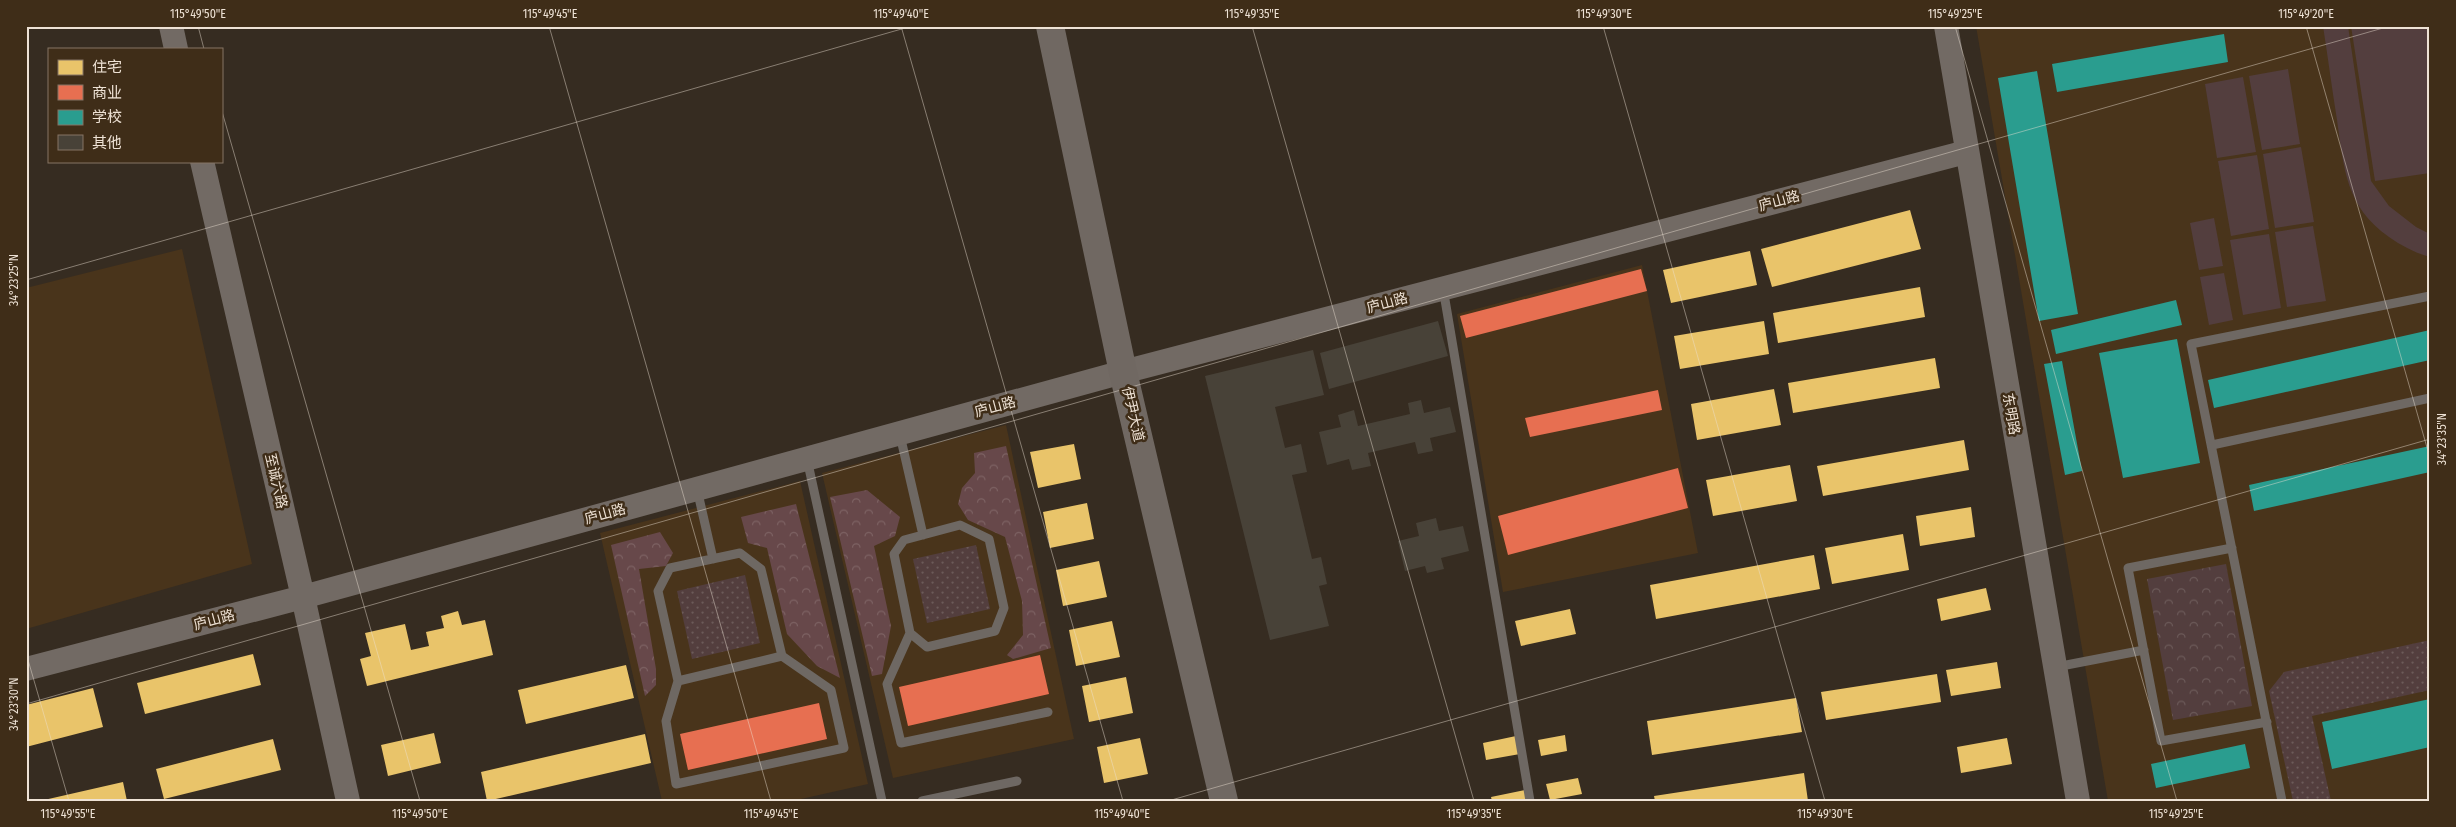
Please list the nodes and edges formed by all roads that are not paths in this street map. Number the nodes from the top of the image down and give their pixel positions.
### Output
1 (171, 26) edge
2 (1050, 26) edge
3 (1946, 26) edge
4 (176, 48) edge
5 (1966, 152) junction
6 (202, 162) edge
7 (1444, 288) junction
8 (2430, 296) edge
9 (1123, 372) junction
10 (2430, 398) edge
11 (900, 433) junction
12 (2212, 445) junction
13 (807, 459) junction
14 (697, 489) junction
15 (923, 535) junction
16 (2232, 548) junction
17 (713, 559) junction
18 (304, 597) junction
19 (910, 633) junction
20 (2144, 650) junction
21 (782, 656) junction
22 (2055, 667) junction
23 (26, 669) edge
24 (678, 681) junction
25 (1048, 712) dead end
26 (2267, 722) junction
27 (1016, 781) dead end
28 (348, 801) edge
29 (882, 801) edge
30 (922, 801) edge
31 (1224, 801) edge
32 (1530, 801) edge
33 (2078, 801) edge
34 (2282, 801) edge

1 - 4 street
2 - 9 main road, 伊尹大道
3 - 5 street, 东明路
5 - 7 street, 庐山路
5 - 22 street, 东明路
6 - 18 street, 至诚六路
7 - 9 street, 庐山路
7 - 32 lane
8 - 12 lane
9 - 11 street, 庐山路
9 - 31 main road, 伊尹大道
10 - 12 lane
11 - 13 street, 庐山路
11 - 15 lane
12 - 16 lane
13 - 14 street, 庐山路
13 - 29 lane
14 - 17 lane
14 - 18 street, 庐山路
15 - 19 lane
15 - 19 lane
16 - 20 lane
16 - 26 lane
17 - 21 lane
17 - 24 lane
18 - 23 street, 庐山路
18 - 28 street, 至诚六路
19 - 25 lane
20 - 22 lane
20 - 26 lane
21 - 24 lane
21 - 24 lane
22 - 33 street, 东明路
26 - 34 lane
27 - 30 lane

